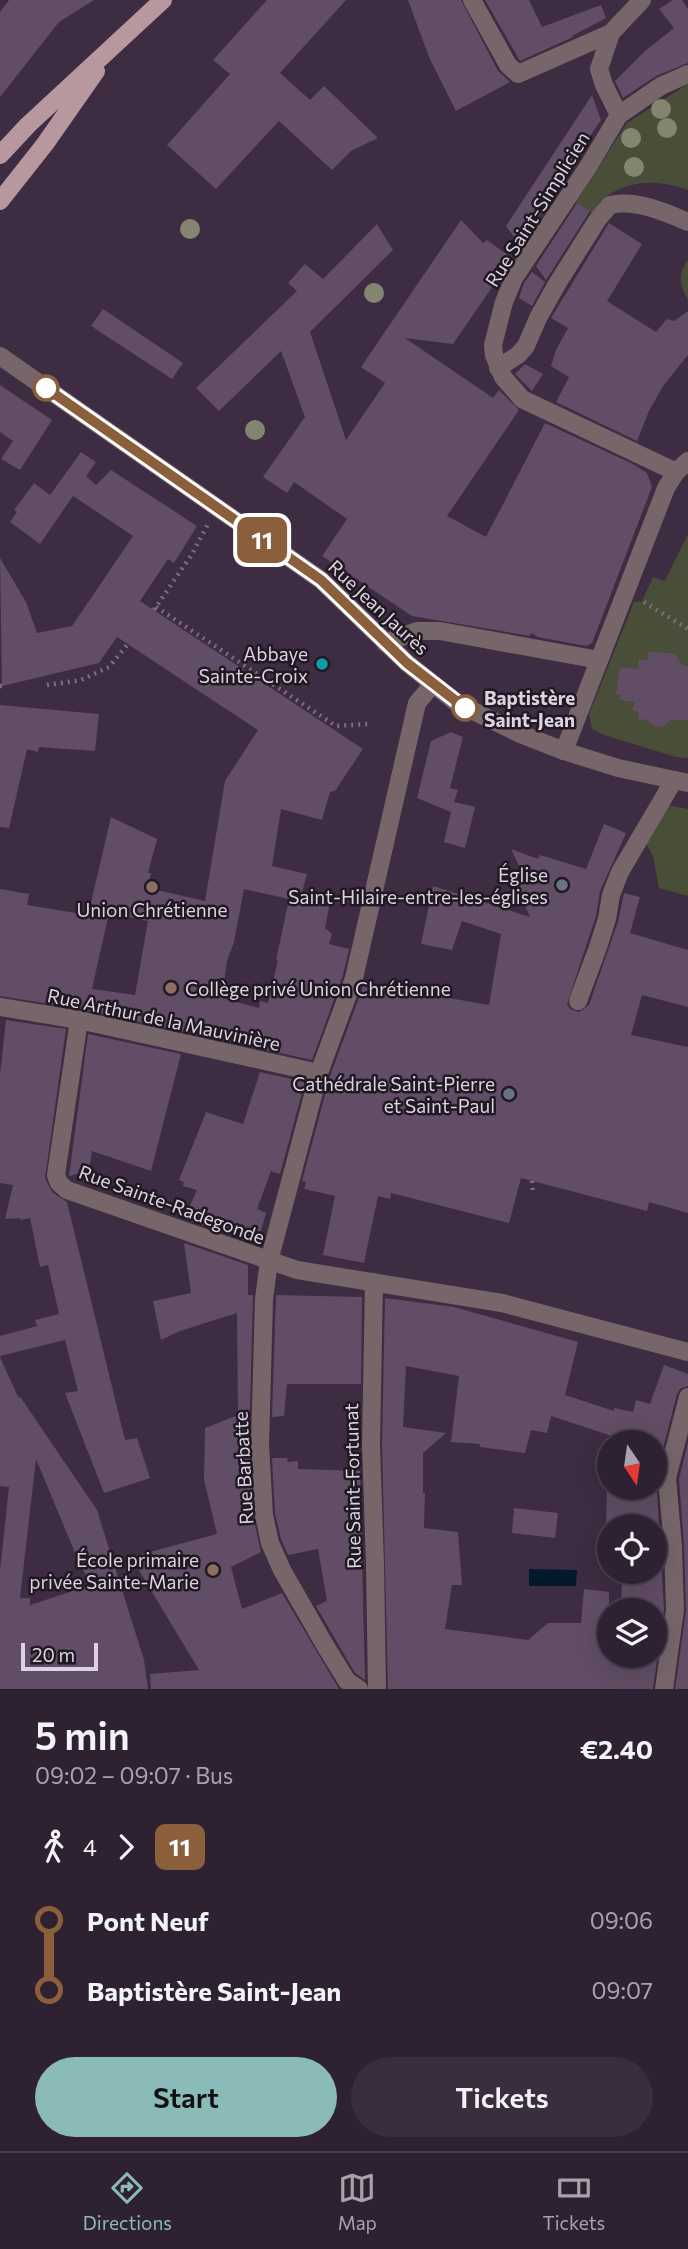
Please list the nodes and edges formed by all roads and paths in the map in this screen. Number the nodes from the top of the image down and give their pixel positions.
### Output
1 (163, 0) edge
2 (472, 0) edge
3 (642, 0) edge
4 (611, 33) junction
5 (116, 43) junction
6 (688, 74) edge
7 (618, 115) junction
8 (0, 155) edge
9 (0, 201) edge
10 (688, 222) edge
11 (0, 356) edge
12 (498, 368) junction
13 (682, 467) edge
14 (214, 507) junction
15 (642, 601) dead end
16 (688, 629) edge
17 (385, 643) junction
18 (127, 645) dead end
19 (599, 660) junction
20 (433, 684) junction
21 (47, 685) dead end
22 (368, 724) dead end
23 (564, 751) junction
24 (681, 782) edge
25 (578, 1001) dead end
26 (0, 1007) edge
27 (79, 1020) junction
28 (320, 1073) junction
29 (531, 1181) dead end
30 (533, 1194) dead end
31 (269, 1261) junction
32 (374, 1282) junction
33 (688, 1352) edge
34 (688, 1396) edge
35 (359, 1689) edge
36 (377, 1689) edge
37 (664, 1689) edge

1 - 5 main road
2 - 4 street
3 - 4 street
4 - 7 street
5 - 8 main road
5 - 9 main road
6 - 7 street
7 - 12 street, Rue Saint-Simplicien
10 - 12 street
11 - 14 street, Rue Jean Jaurès
12 - 13 street
13 - 19 street
14 - 17 street, Rue Jean Jaurès
14 - 22 path
15 - 16 path
17 - 19 street
17 - 20 street, Rue Jean Jaurès
18 - 21 path
19 - 23 street
20 - 23 street, Rue Jean Jaurès
20 - 28 street, Rue Barbatte
23 - 24 street, Rue Jean Jaurès
24 - 25 street
26 - 27 street, Rue Arthur de la Mauvinière
27 - 28 street, Rue Arthur de la Mauvinière
27 - 31 street, Rue Sainte-Radegonde
28 - 31 street, Rue Barbatte
29 - 30 path
31 - 32 street
31 - 35 street, Rue Barbatte
32 - 33 street
32 - 36 street, Rue Saint-Fortunat
34 - 37 street

